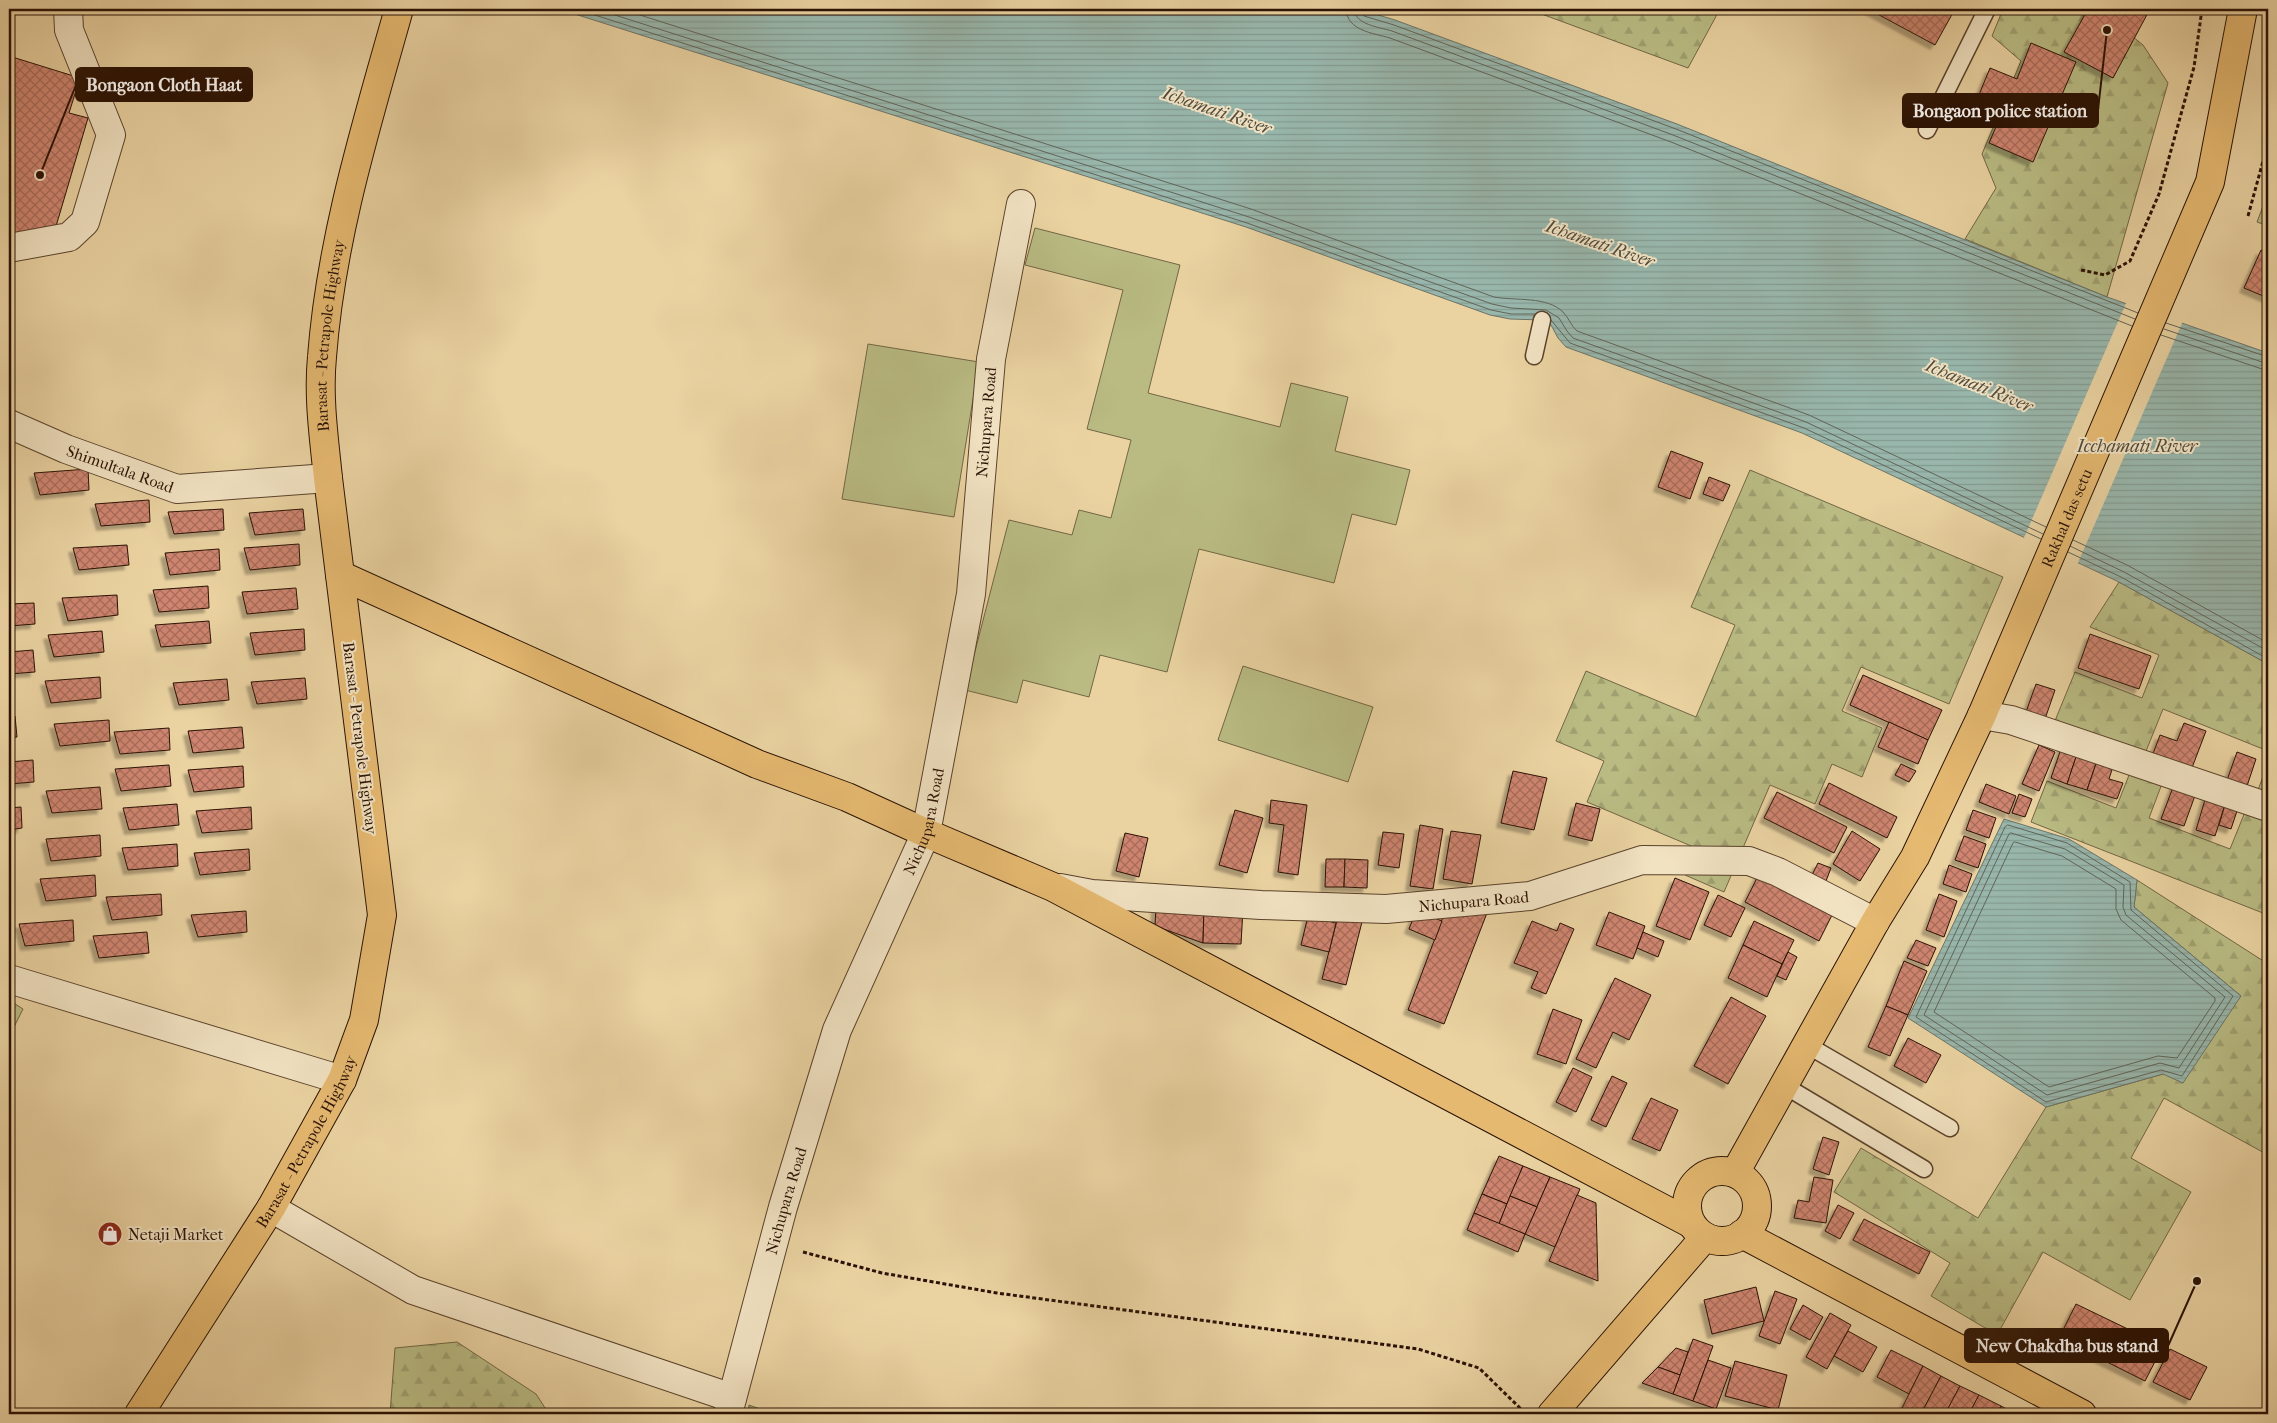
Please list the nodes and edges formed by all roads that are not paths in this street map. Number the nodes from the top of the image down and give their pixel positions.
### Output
1 (68, 9) edge
2 (399, 9) edge
3 (1988, 9) edge
4 (2243, 9) edge
5 (1927, 130) dead end
6 (1021, 204) dead end
7 (9, 248) edge
8 (1542, 320) dead end
9 (1534, 356) dead end
10 (9, 424) edge
11 (328, 478) junction
12 (340, 575) junction
13 (1984, 709) junction
14 (2268, 807) edge
15 (926, 833) junction
16 (1053, 887) junction
17 (1874, 922) junction
18 (9, 979) edge
19 (1807, 1045) junction
20 (342, 1080) junction
21 (1785, 1086) junction
22 (1950, 1128) dead end
23 (1924, 1169) dead end
24 (1735, 1173) junction
25 (271, 1208) junction
26 (1698, 1230) junction
27 (1742, 1234) junction
28 (730, 1406) edge
29 (139, 1414) edge
30 (1552, 1414) edge
31 (2082, 1414) edge

1 - 7 street
2 - 11 highway, Barasat - Petrapole Highway
3 - 5 lane
4 - 13 highway, Rakhal das setu
6 - 15 street, Nichupara Road
8 - 9 lane
10 - 11 street, Shimultala Road
11 - 12 highway, Barasat - Petrapole Highway
12 - 15 highway
12 - 20 highway, Barasat - Petrapole Highway
13 - 14 street
13 - 17 highway, Rakhal das setu
15 - 16 highway
15 - 28 street, Nichupara Road
16 - 17 street, Nichupara Road
16 - 26 highway
17 - 19 highway, Rakhal das setu
18 - 20 street
19 - 21 highway, Rakhal das setu
19 - 22 lane
20 - 25 highway, Barasat - Petrapole Highway
21 - 23 lane
21 - 24 highway, Rakhal das setu
24 - 26 highway
24 - 27 highway
25 - 28 street
25 - 29 highway, Barasat - Petrapole Highway
26 - 27 highway
26 - 30 highway
27 - 31 highway

